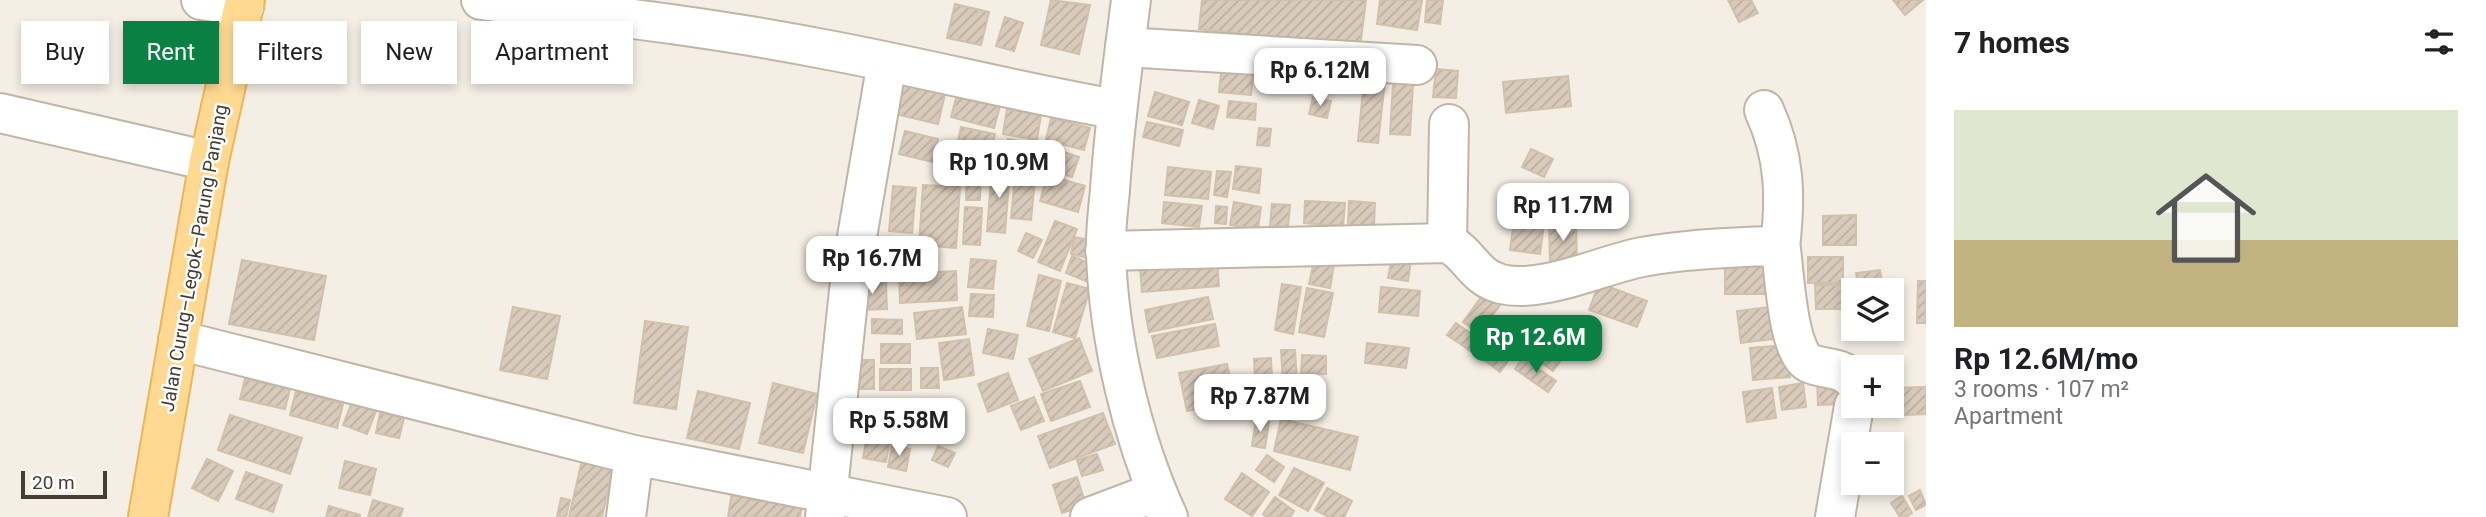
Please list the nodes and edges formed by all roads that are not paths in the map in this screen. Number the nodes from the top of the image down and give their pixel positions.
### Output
1 (201, 0) edge
2 (481, 0) edge
3 (1131, 0) edge
4 (245, 4) edge
5 (1125, 47) junction
6 (887, 62) junction
7 (1417, 65) dead end
8 (1115, 109) junction
9 (1763, 110) dead end
10 (0, 113) edge
11 (1449, 124) dead end
12 (209, 160) junction
13 (1447, 243) junction
14 (1780, 247) junction
15 (1105, 251) junction
16 (178, 340) junction
17 (1841, 370) edge
18 (1852, 418) edge
19 (634, 455) junction
20 (1162, 504) edge
21 (826, 506) edge
22 (148, 517) edge
23 (626, 517) edge
24 (947, 517) edge
25 (1090, 517) edge
26 (1835, 517) edge

1 - 4 street
2 - 6 street
3 - 5 street
4 - 12 main road, Jalan Curug–Legok–Parung Panjang
5 - 7 street
5 - 8 street
6 - 8 street
6 - 21 street
8 - 15 street
9 - 14 street
10 - 12 street
11 - 13 street
12 - 16 main road, Jalan Curug–Legok–Parung Panjang
13 - 14 street
13 - 15 street
14 - 17 street
15 - 20 street
16 - 19 street
16 - 22 main road, Jalan Curug–Legok–Parung Panjang
18 - 26 street
19 - 21 street
19 - 23 street
20 - 25 street
21 - 24 street

